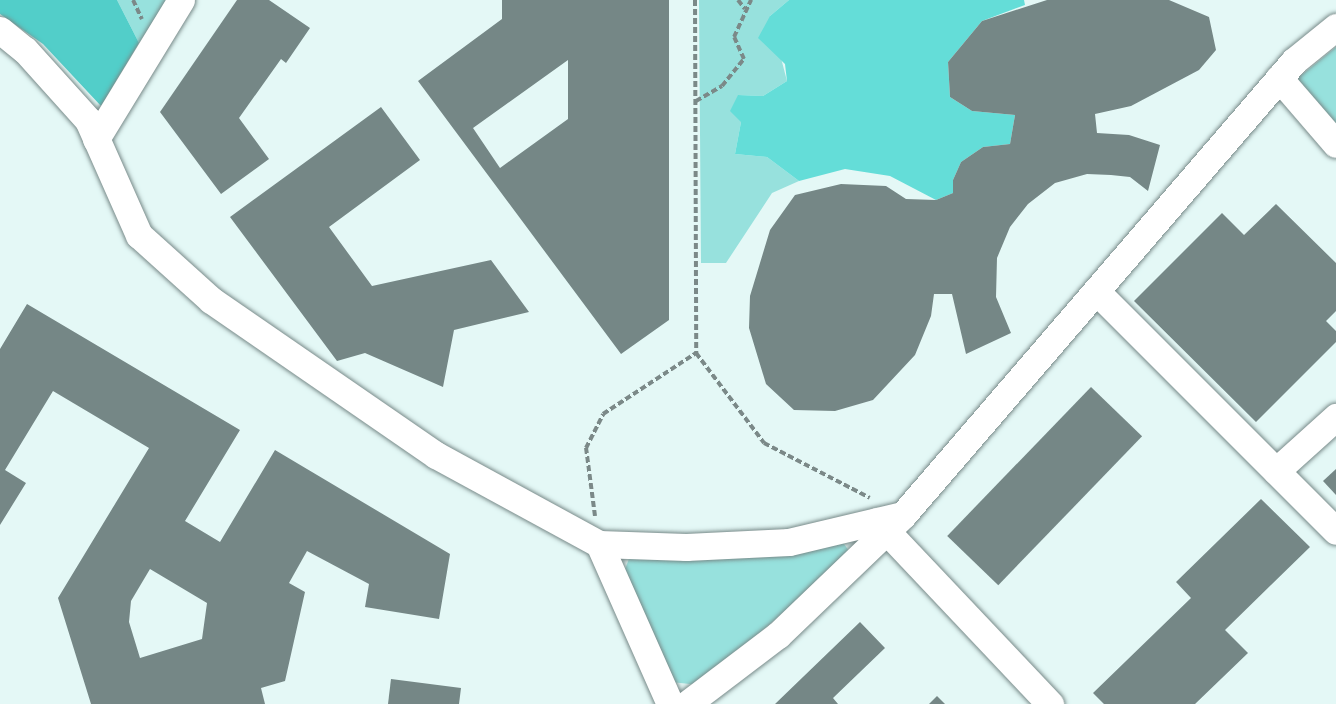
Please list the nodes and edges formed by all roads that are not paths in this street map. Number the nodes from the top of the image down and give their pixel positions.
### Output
1 (181, 0) edge
2 (1336, 27) edge
3 (0, 30) edge
4 (1279, 78) junction
5 (96, 138) junction
6 (1336, 144) edge
7 (1096, 291) junction
8 (1336, 417) edge
9 (1276, 471) junction
10 (888, 523) junction
11 (1336, 531) edge
12 (599, 544) junction
13 (670, 704) edge
14 (687, 704) edge
15 (1050, 704) edge

1 - 5 lane
2 - 4 lane
3 - 5 lane
4 - 6 lane
4 - 7 lane
5 - 12 lane
7 - 9 lane
7 - 10 lane
8 - 9 lane
9 - 11 lane
10 - 12 lane
10 - 14 lane
10 - 15 lane
12 - 13 lane

